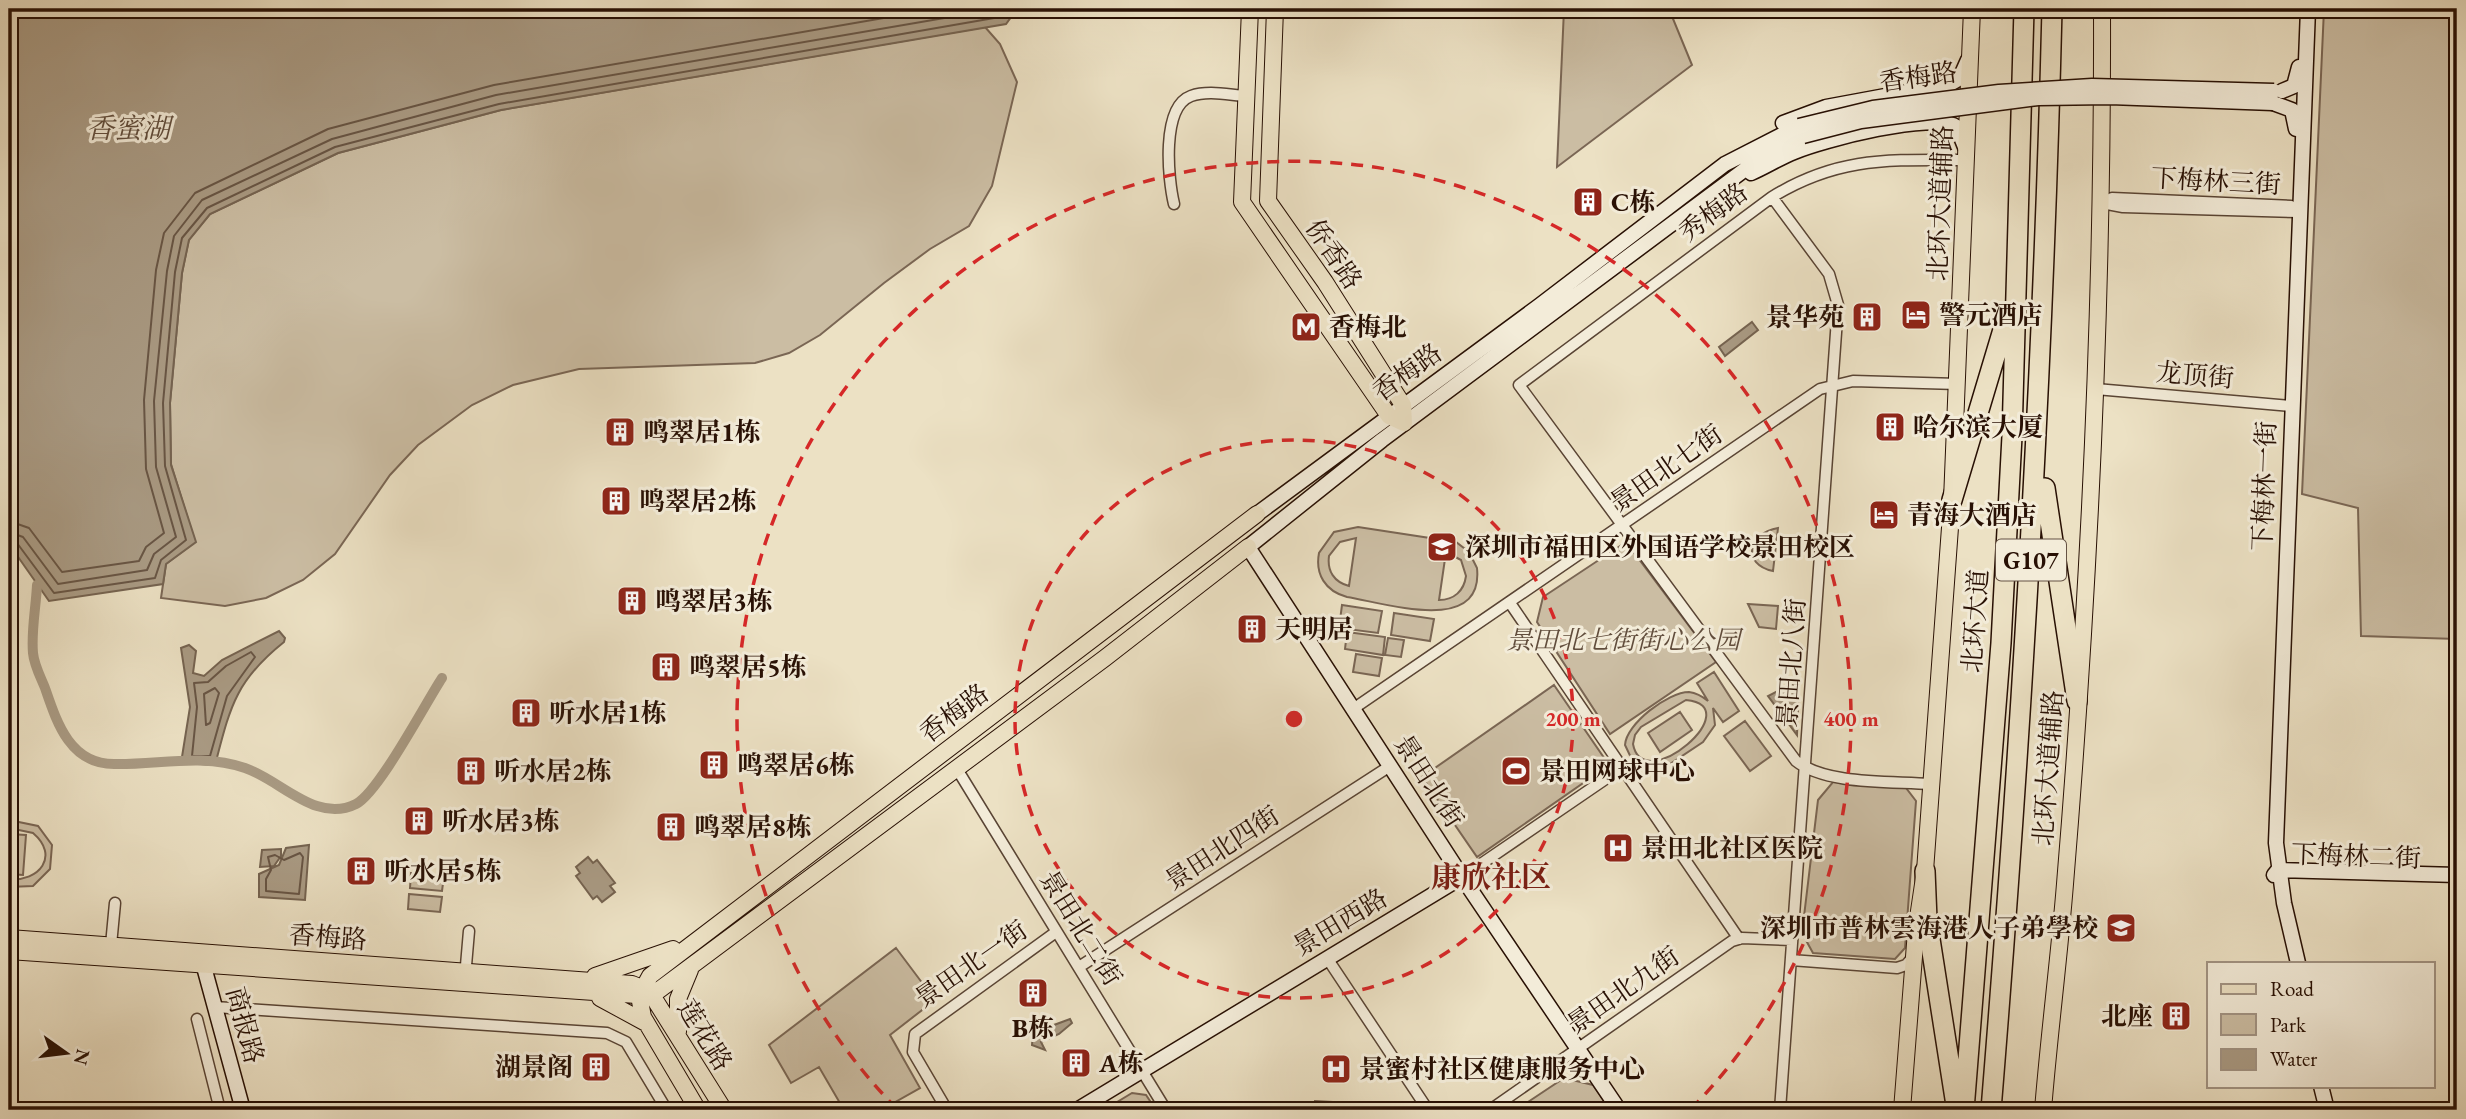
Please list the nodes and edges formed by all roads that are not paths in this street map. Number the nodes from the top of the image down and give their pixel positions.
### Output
1 (1250, 9) edge
2 (1275, 9) edge
3 (1972, 9) edge
4 (2024, 9) edge
5 (2052, 9) edge
6 (2102, 9) edge
7 (2302, 9) edge
8 (2308, 9) edge
9 (1970, 54) junction
10 (1929, 88) junction
11 (2276, 95) junction
12 (1246, 96) junction
13 (2300, 117) junction
14 (1936, 121) junction
15 (1801, 131) junction
16 (1966, 156) junction
17 (1725, 164) junction
18 (1732, 179) junction
19 (1772, 197) junction
20 (2102, 203) junction
21 (1174, 204) dead end
22 (2293, 211) junction
23 (2015, 289) junction
24 (1835, 384) junction
25 (1958, 384) junction
26 (2095, 389) junction
27 (1403, 405) junction
28 (2287, 405) junction
29 (1389, 416) junction
30 (1404, 424) junction
31 (2039, 424) junction
32 (1952, 500) junction
33 (1257, 514) junction
34 (1623, 527) junction
35 (1238, 528) junction
36 (1248, 547) junction
37 (1510, 603) junction
38 (1087, 642) junction
39 (1105, 658) junction
40 (2077, 701) junction
41 (1353, 709) junction
42 (1623, 768) junction
43 (957, 769) junction
44 (1391, 769) junction
45 (1805, 770) junction
46 (1930, 784) junction
47 (1925, 871) junction
48 (2277, 875) junction
49 (2457, 875) edge
50 (1462, 877) junction
51 (2457, 884) edge
52 (115, 903) dead end
53 (469, 931) dead end
54 (1056, 932) junction
55 (701, 936) junction
56 (9, 938) edge
57 (1739, 939) junction
58 (1792, 940) junction
59 (111, 945) junction
60 (9, 951) edge
61 (1914, 954) junction
62 (1327, 958) junction
63 (202, 959) junction
64 (1791, 960) junction
65 (2292, 962) edge
66 (2298, 962) edge
67 (693, 967) junction
68 (1080, 970) junction
69 (465, 977) junction
70 (571, 979) junction
71 (584, 992) junction
72 (644, 993) junction
73 (215, 1007) junction
74 (197, 1019) dead end
75 (646, 1024) junction
76 (682, 1045) junction
77 (1578, 1049) junction
78 (1142, 1070) junction
79 (2324, 1088) edge
80 (664, 1107) dead end
81 (722, 1107) edge
82 (220, 1110) edge
83 (243, 1110) edge
84 (700, 1110) edge
85 (947, 1110) edge
86 (1077, 1110) edge
87 (1167, 1110) edge
88 (1429, 1110) edge
89 (1490, 1110) edge
90 (1619, 1110) edge
91 (1780, 1110) edge
92 (1902, 1110) edge
93 (1957, 1110) edge
94 (1964, 1110) edge
95 (1991, 1110) edge
96 (2043, 1110) edge
97 (2329, 1110) edge

1 - 12 main road, 侨香路
2 - 27 main road, 侨香路
3 - 9 main road, 北环大道辅路
4 - 23 highway, 北环大道 / G107
5 - 31 highway, 北环大道 / G107
6 - 20 main road, 北环大道辅路
7 - 11 street
8 - 13 street, 下梅林一街
9 - 10 street
9 - 16 main road, 北环大道辅路
10 - 14 street
10 - 17 street
11 - 13 street
11 - 15 street, 香梅路, bridge
12 - 21 street
12 - 29 main road, 侨香路
13 - 22 street, 下梅林一街
14 - 16 street
14 - 18 street
15 - 17 street, 香梅路
15 - 18 street, 香梅路
16 - 19 street, 秀梅路
16 - 25 main road, 北环大道辅路
17 - 27 street, 香梅路
18 - 30 street, 香梅路
19 - 24 street, 景田北八街
19 - 34 street, 秀梅路
20 - 22 street, 下梅林三街
20 - 26 main road, 北环大道辅路
22 - 28 street, 下梅林一街
23 - 32 highway
23 - 94 highway, 北环大道 / G107
24 - 25 street, 景田北七街
24 - 34 street, 景田北七街
24 - 45 street, 景田北八街
25 - 32 main road, 北环大道辅路
26 - 28 street, 龙顶街
26 - 40 main road, 北环大道辅路
27 - 29 street, 香梅路
27 - 30 main road, 侨香路
28 - 48 street, 下梅林一街
29 - 30 main road, 侨香路
29 - 33 street, 香梅路
30 - 36 street, 香梅路
31 - 40 highway
31 - 95 highway, 北环大道 / G107
32 - 46 main road, 北环大道辅路
33 - 35 main road, 香梅路
33 - 36 main road
34 - 37 street, 景田北七街
34 - 45 street
35 - 36 main road
35 - 38 main road, 香梅路
36 - 39 main road, 香梅路
36 - 41 street, 景田北街
37 - 41 street, 景田北七街
37 - 42 street
38 - 39 main road
38 - 55 main road, 香梅路
39 - 43 main road, 香梅路
40 - 96 main road, 北环大道辅路
41 - 44 street, 景田北街
42 - 50 street, 景田西路
42 - 57 street
43 - 54 street, 景田北二街
43 - 67 main road, 香梅路
44 - 50 street, 景田北街
44 - 68 street, 景田北四街
45 - 46 street
45 - 58 street, 景田北八街
46 - 47 main road, 北环大道辅路
47 - 61 main road, 北环大道辅路
47 - 93 highway
48 - 49 street, 下梅林二街
48 - 51 street, 下梅林二街
48 - 65 street, 下梅林一街
48 - 66 street, 下梅林一街
50 - 62 street, 景田西路
50 - 77 street, 景田北街
52 - 59 street
53 - 69 street
54 - 68 street, 景田北二街
54 - 85 street, 景田北一街
55 - 70 main road
55 - 72 main road, 香梅路
56 - 59 main road, 香梅路
57 - 58 street
57 - 77 street, 景田北九街
58 - 64 street, 景田北八街
59 - 63 main road, 香梅路
60 - 63 main road, 香梅路
61 - 64 street
61 - 92 main road, 北环大道辅路
62 - 78 street, 景田西路
62 - 88 street
63 - 69 main road, 香梅路
63 - 73 street, 商报路
64 - 91 street, 景田北八街
67 - 72 main road, 香梅路
67 - 76 main road
68 - 78 street, 景田北二街
69 - 70 main road, 香梅路
69 - 71 main road, 香梅路
70 - 72 main road, 香梅路
71 - 72 main road, 香梅路
71 - 75 main road
72 - 75 main road, 莲花路
72 - 76 main road, 莲花路
73 - 80 street
73 - 83 street, 商报路
74 - 82 street
75 - 84 main road, 莲花路
76 - 81 main road, 莲花路
77 - 89 street, 景田北九街
77 - 90 street, 景田北街
78 - 86 street, 景田西路
78 - 87 street, 景田北二街
79 - 97 street
81 - 84 main road

